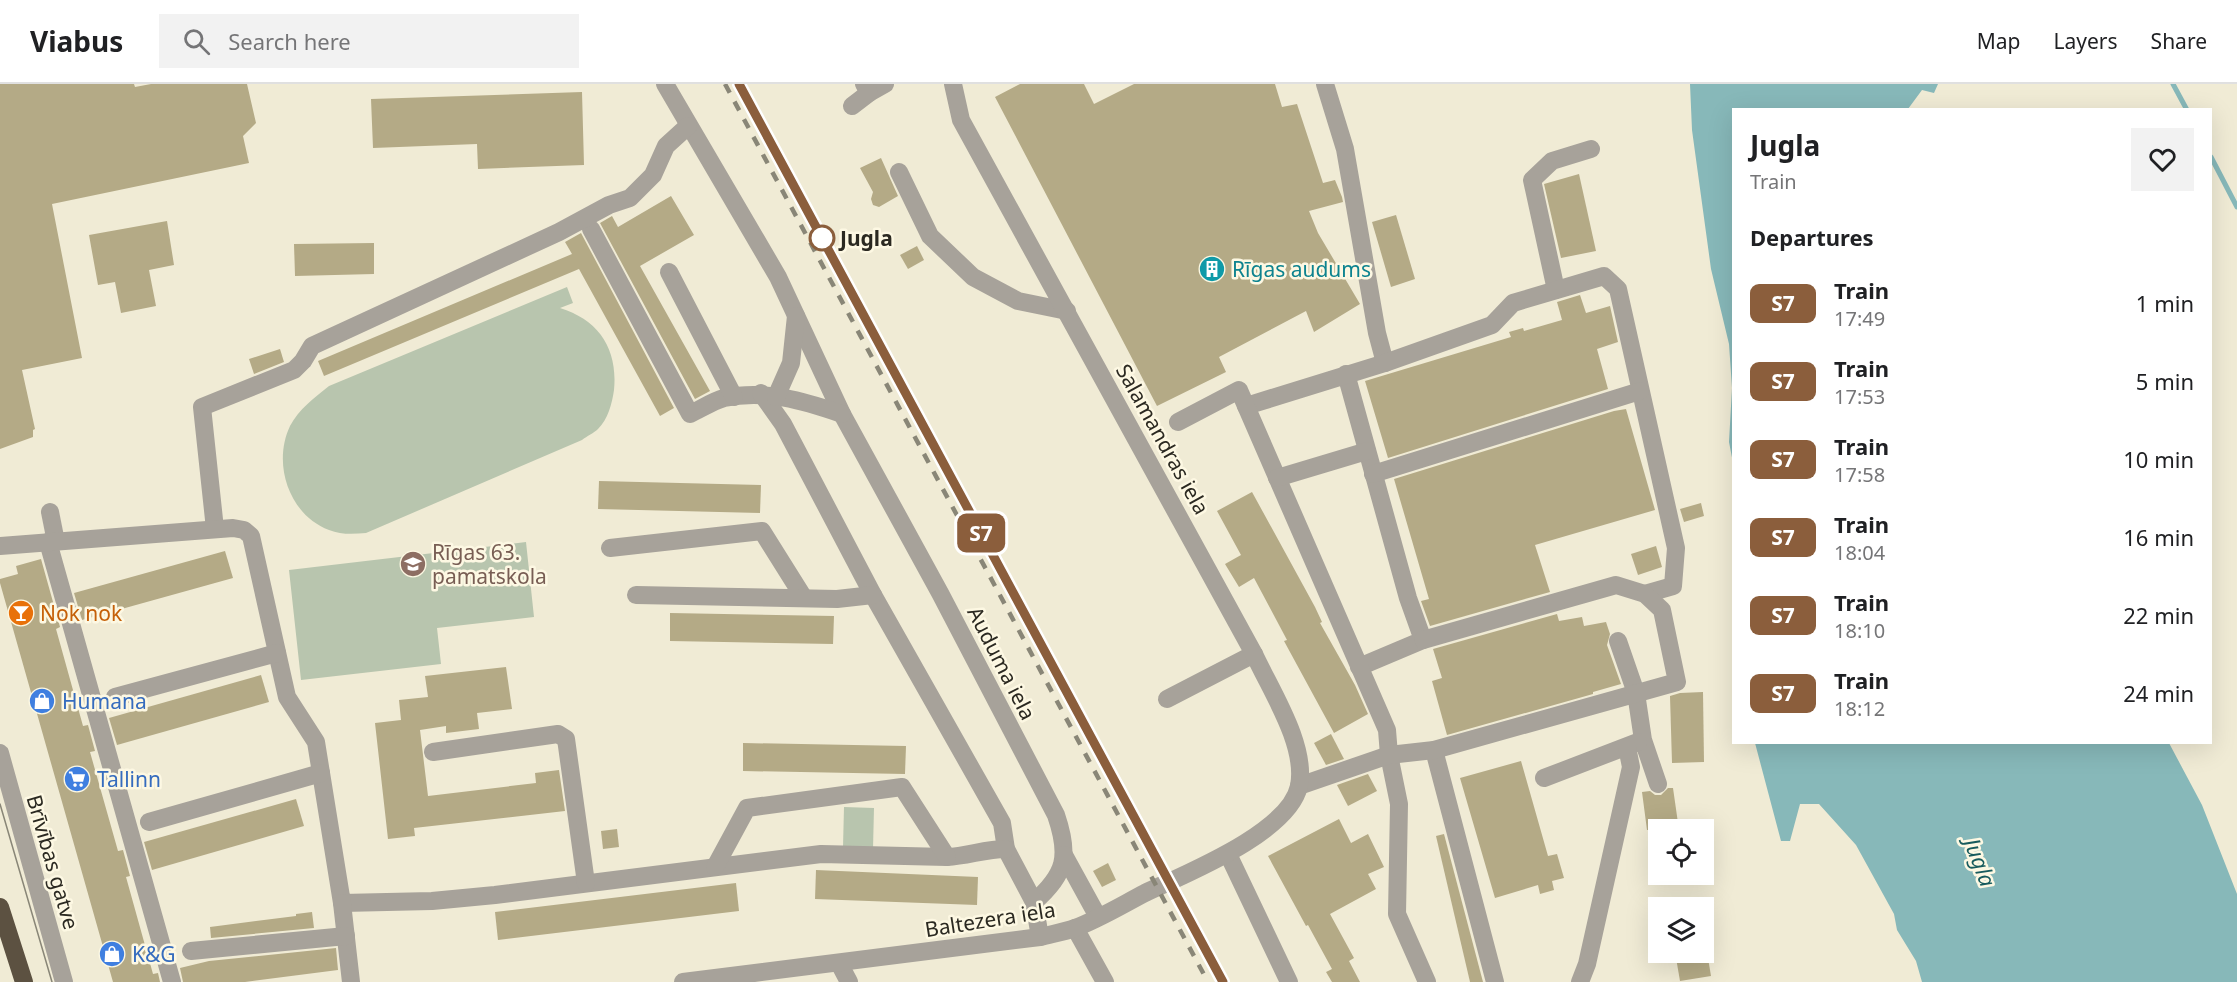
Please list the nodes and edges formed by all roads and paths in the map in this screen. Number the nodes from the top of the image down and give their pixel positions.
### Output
1 (665, 84) edge
2 (953, 84) edge
3 (1326, 84) edge
4 (873, 87) edge
5 (852, 106) dead end
6 (688, 126) junction
7 (1591, 148) dead end
8 (899, 172) dead end
9 (591, 229) dead end
10 (669, 272) dead end
11 (1556, 290) junction
12 (1067, 311) junction
13 (796, 314) junction
14 (1385, 363) junction
15 (1346, 374) junction
16 (1640, 391) junction
17 (769, 395) junction
18 (734, 397) junction
19 (1246, 406) junction
20 (842, 414) junction
21 (1178, 422) dead end
22 (1366, 451) junction
23 (1373, 474) junction
24 (1277, 478) junction
25 (50, 512) dead end
26 (215, 529) junction
27 (52, 542) junction
28 (0, 546) edge
29 (610, 548) dead end
30 (1645, 594) junction
31 (636, 595) dead end
32 (873, 595) junction
33 (804, 598) junction
34 (1422, 640) junction
35 (1618, 641) dead end
36 (277, 653) junction
37 (1254, 654) junction
38 (1359, 667) junction
39 (1636, 693) junction
40 (115, 697) dead end
41 (1167, 699) dead end
42 (1635, 743) junction
43 (1434, 750) junction
44 (433, 752) dead end
45 (0, 753) edge
46 (1389, 755) junction
47 (321, 773) junction
48 (1544, 778) dead end
49 (1658, 784) dead end
50 (1299, 786) junction
51 (149, 822) dead end
52 (1006, 849) junction
53 (1228, 854) junction
54 (1064, 855) junction
55 (947, 857) junction
56 (715, 867) junction
57 (586, 883) junction
58 (1034, 902) junction
59 (342, 903) junction
60 (0, 907) edge
61 (1098, 916) junction
62 (1075, 928) junction
63 (346, 936) junction
64 (1040, 937) junction
65 (191, 951) dead end
66 (838, 963) junction
67 (24, 982) edge
68 (64, 982) edge
69 (172, 982) edge
70 (351, 982) edge
71 (683, 982) edge
72 (849, 982) edge
73 (1105, 982) edge
74 (1289, 982) edge
75 (1426, 982) edge
76 (1495, 982) edge
77 (1580, 982) edge

1 - 6 street
2 - 12 street, Salamandras iela
3 - 14 street
4 - 5 street
6 - 13 street, Auduma iela
6 - 26 street
7 - 11 street
8 - 12 street
9 - 18 street
10 - 18 street
11 - 14 street
11 - 16 street
12 - 37 street, Salamandras iela
13 - 17 street
13 - 20 street, Auduma iela
14 - 15 street
15 - 19 street
15 - 22 street
16 - 23 street
16 - 30 street
17 - 18 street
17 - 20 street
17 - 32 street
19 - 21 street
19 - 24 street
20 - 54 street, Auduma iela
22 - 23 street
22 - 24 street
23 - 34 street
24 - 38 street
25 - 27 street
26 - 27 street
26 - 36 street
27 - 28 street
27 - 69 street
29 - 33 street
30 - 34 street
30 - 39 street
31 - 33 street
32 - 33 street
32 - 52 street
34 - 38 street
35 - 39 street
36 - 40 street
36 - 47 street
37 - 41 street
37 - 50 street, Salamandras iela
38 - 46 street
39 - 42 street
39 - 43 street
42 - 48 street
42 - 49 street
42 - 77 street
43 - 46 street
43 - 76 street
44 - 57 street
45 - 68 street, Brīvības gatve
46 - 50 street
46 - 75 street
47 - 51 street
47 - 59 street
50 - 53 street, Baltezera iela
52 - 55 street
52 - 58 street
53 - 61 street, Baltezera iela
53 - 74 street
54 - 58 street, Auduma iela
54 - 61 street
55 - 56 street
55 - 56 street
56 - 57 street
57 - 59 street
58 - 64 street
59 - 63 street
60 - 67 highway
61 - 62 street, Baltezera iela
62 - 64 street, Baltezera iela
62 - 73 street
63 - 65 street
63 - 70 street
64 - 66 street, Baltezera iela
66 - 71 street, Baltezera iela
66 - 72 street

